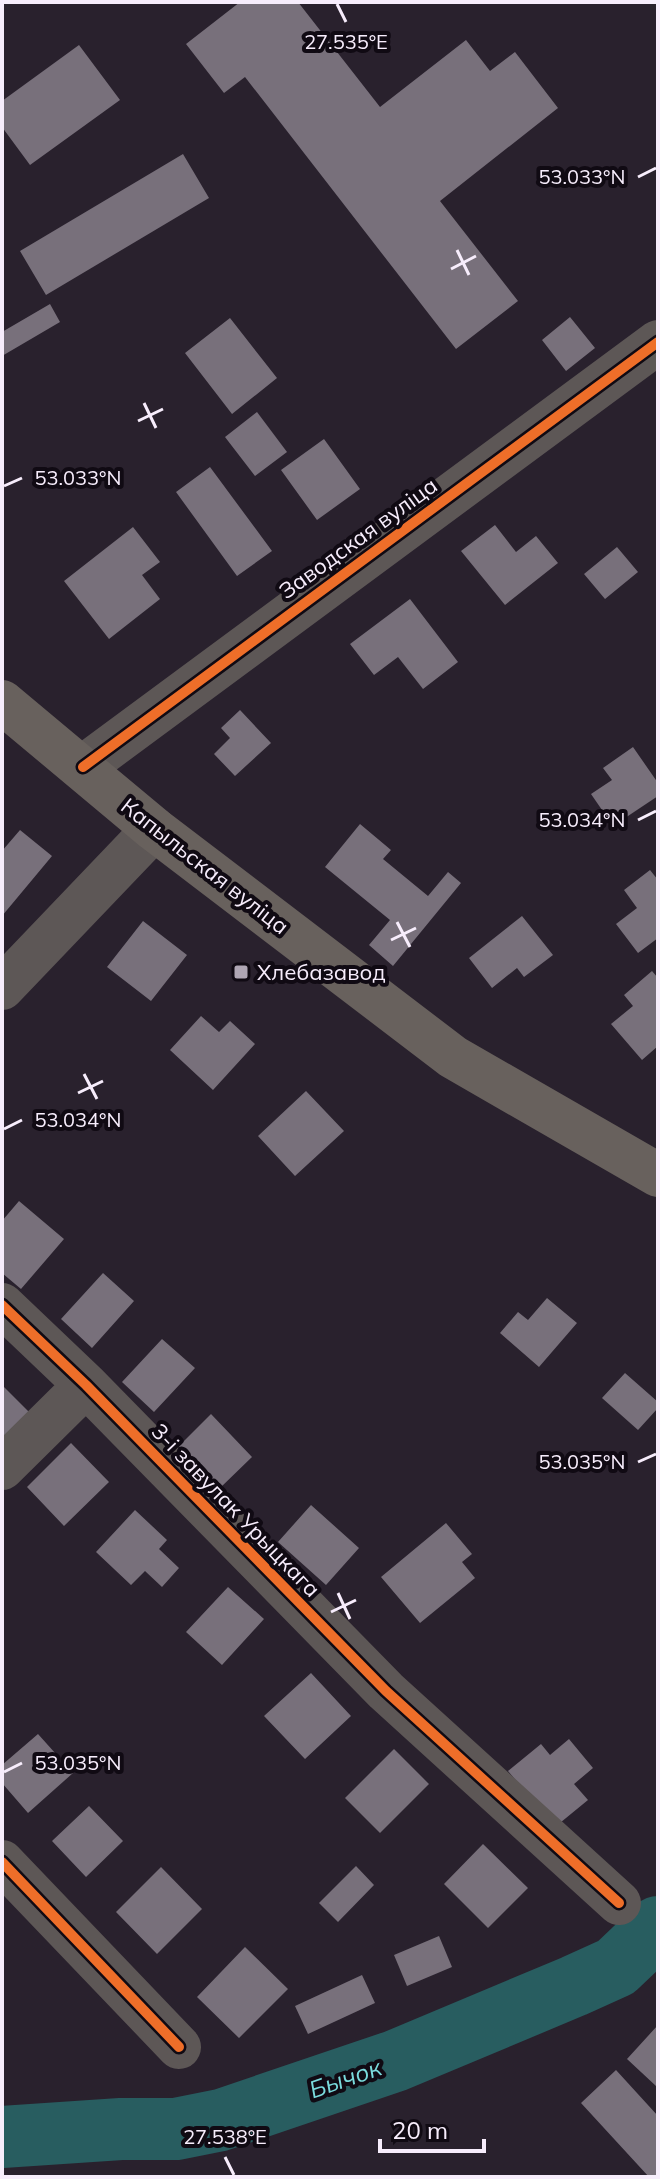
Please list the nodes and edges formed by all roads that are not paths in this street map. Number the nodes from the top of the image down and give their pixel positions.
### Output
1 (658, 342) edge
2 (2, 702) edge
3 (83, 767) junction
4 (154, 829) junction
5 (2, 988) edge
6 (658, 1175) edge
7 (2, 1305) edge
8 (86, 1385) junction
9 (2, 1468) edge
10 (2, 1862) edge
11 (619, 1903) dead end
12 (179, 2047) dead end

1 - 3 street, Заводская вуліца
2 - 3 main road, Капыльская вуліца
3 - 4 main road, Капыльская вуліца
4 - 5 street
4 - 6 main road, Капыльская вуліца
7 - 8 street, 3-і завулак Урыцкага
8 - 9 street
8 - 11 street, 3-і завулак Урыцкага
10 - 12 street

